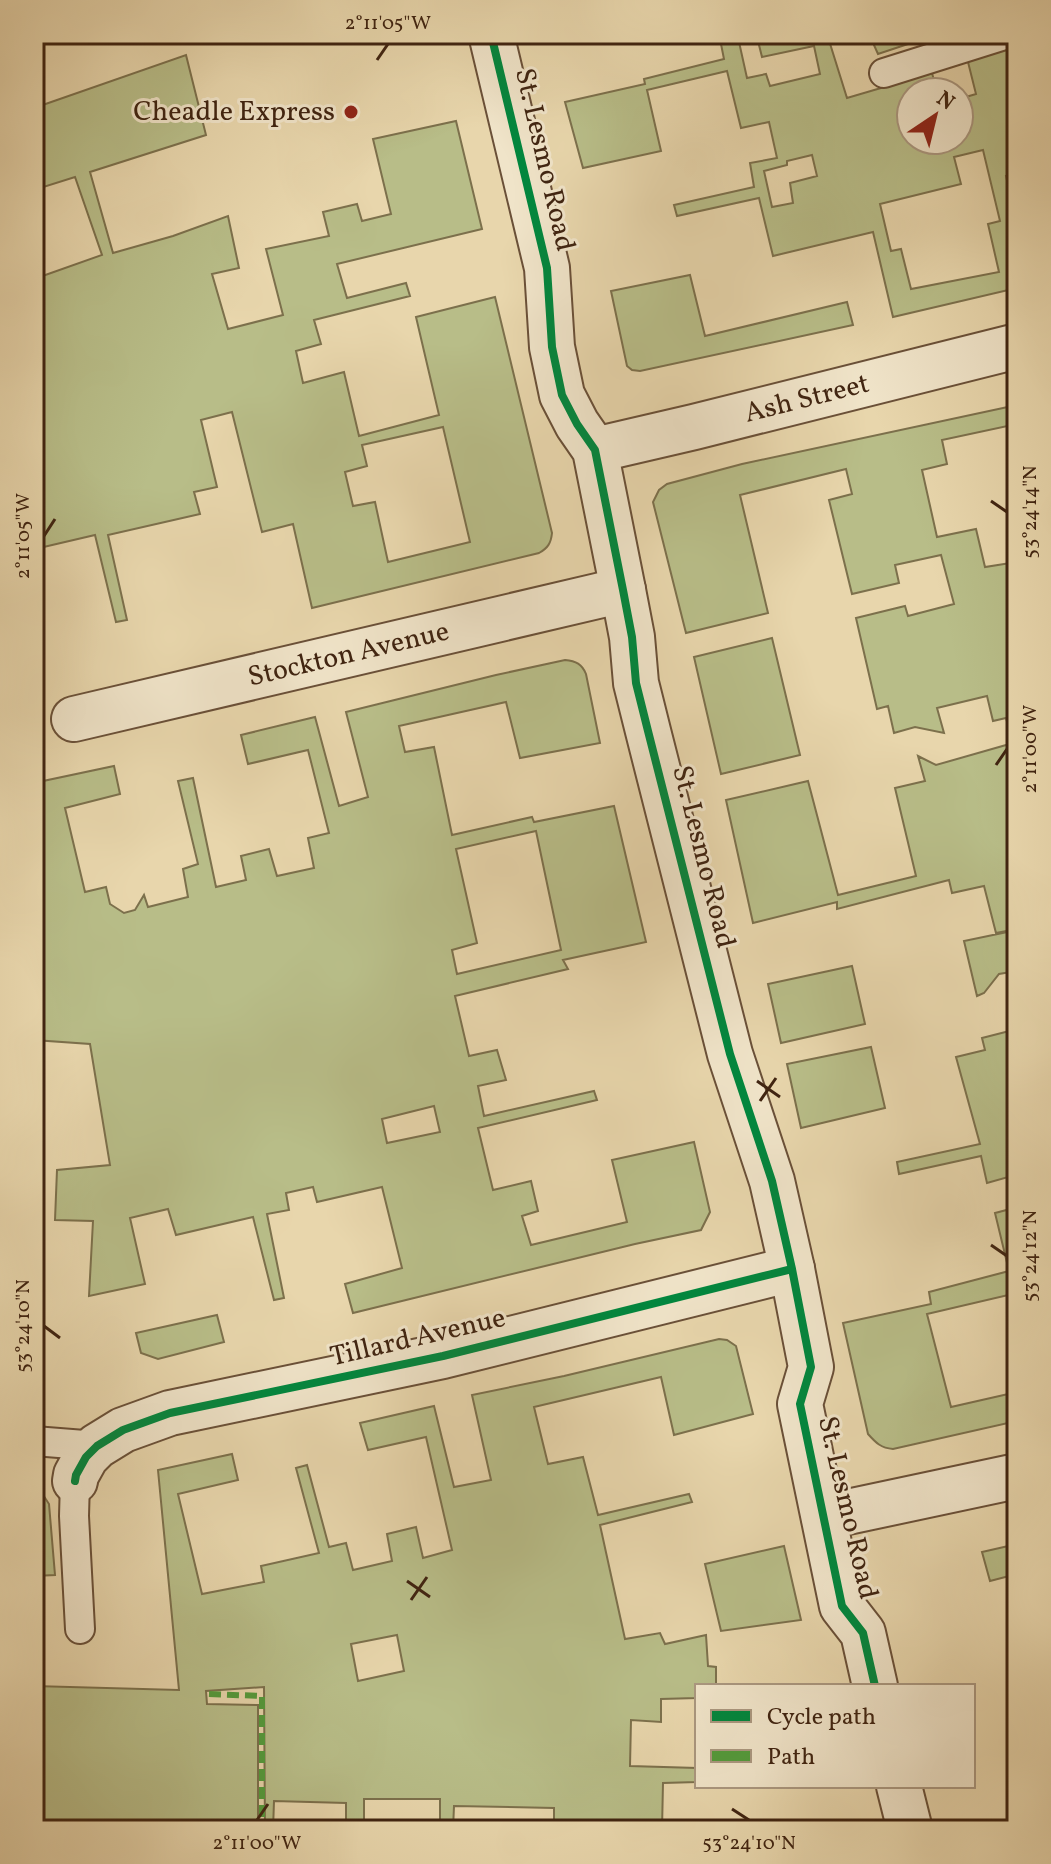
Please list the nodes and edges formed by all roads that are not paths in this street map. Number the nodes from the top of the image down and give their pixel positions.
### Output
1 (491, 34) edge
2 (1008, 34) edge
3 (884, 73) dead end
4 (1017, 346) edge
5 (595, 450) junction
6 (623, 590) junction
7 (74, 719) dead end
8 (792, 1269) junction
9 (34, 1441) edge
10 (86, 1463) junction
11 (1017, 1476) edge
12 (824, 1517) junction
13 (80, 1629) dead end
14 (875, 1684) edge
15 (900, 1788) edge
16 (910, 1830) edge

1 - 5 street, St. Lesmo Road
2 - 3 lane
4 - 5 street, Ash Street
5 - 6 street, St. Lesmo Road
6 - 7 street, Stockton Avenue
6 - 8 street, St. Lesmo Road
8 - 10 street, Tillard Avenue
8 - 12 street, St. Lesmo Road
9 - 10 lane
10 - 13 lane
11 - 12 street
12 - 14 street, St. Lesmo Road
15 - 16 street

